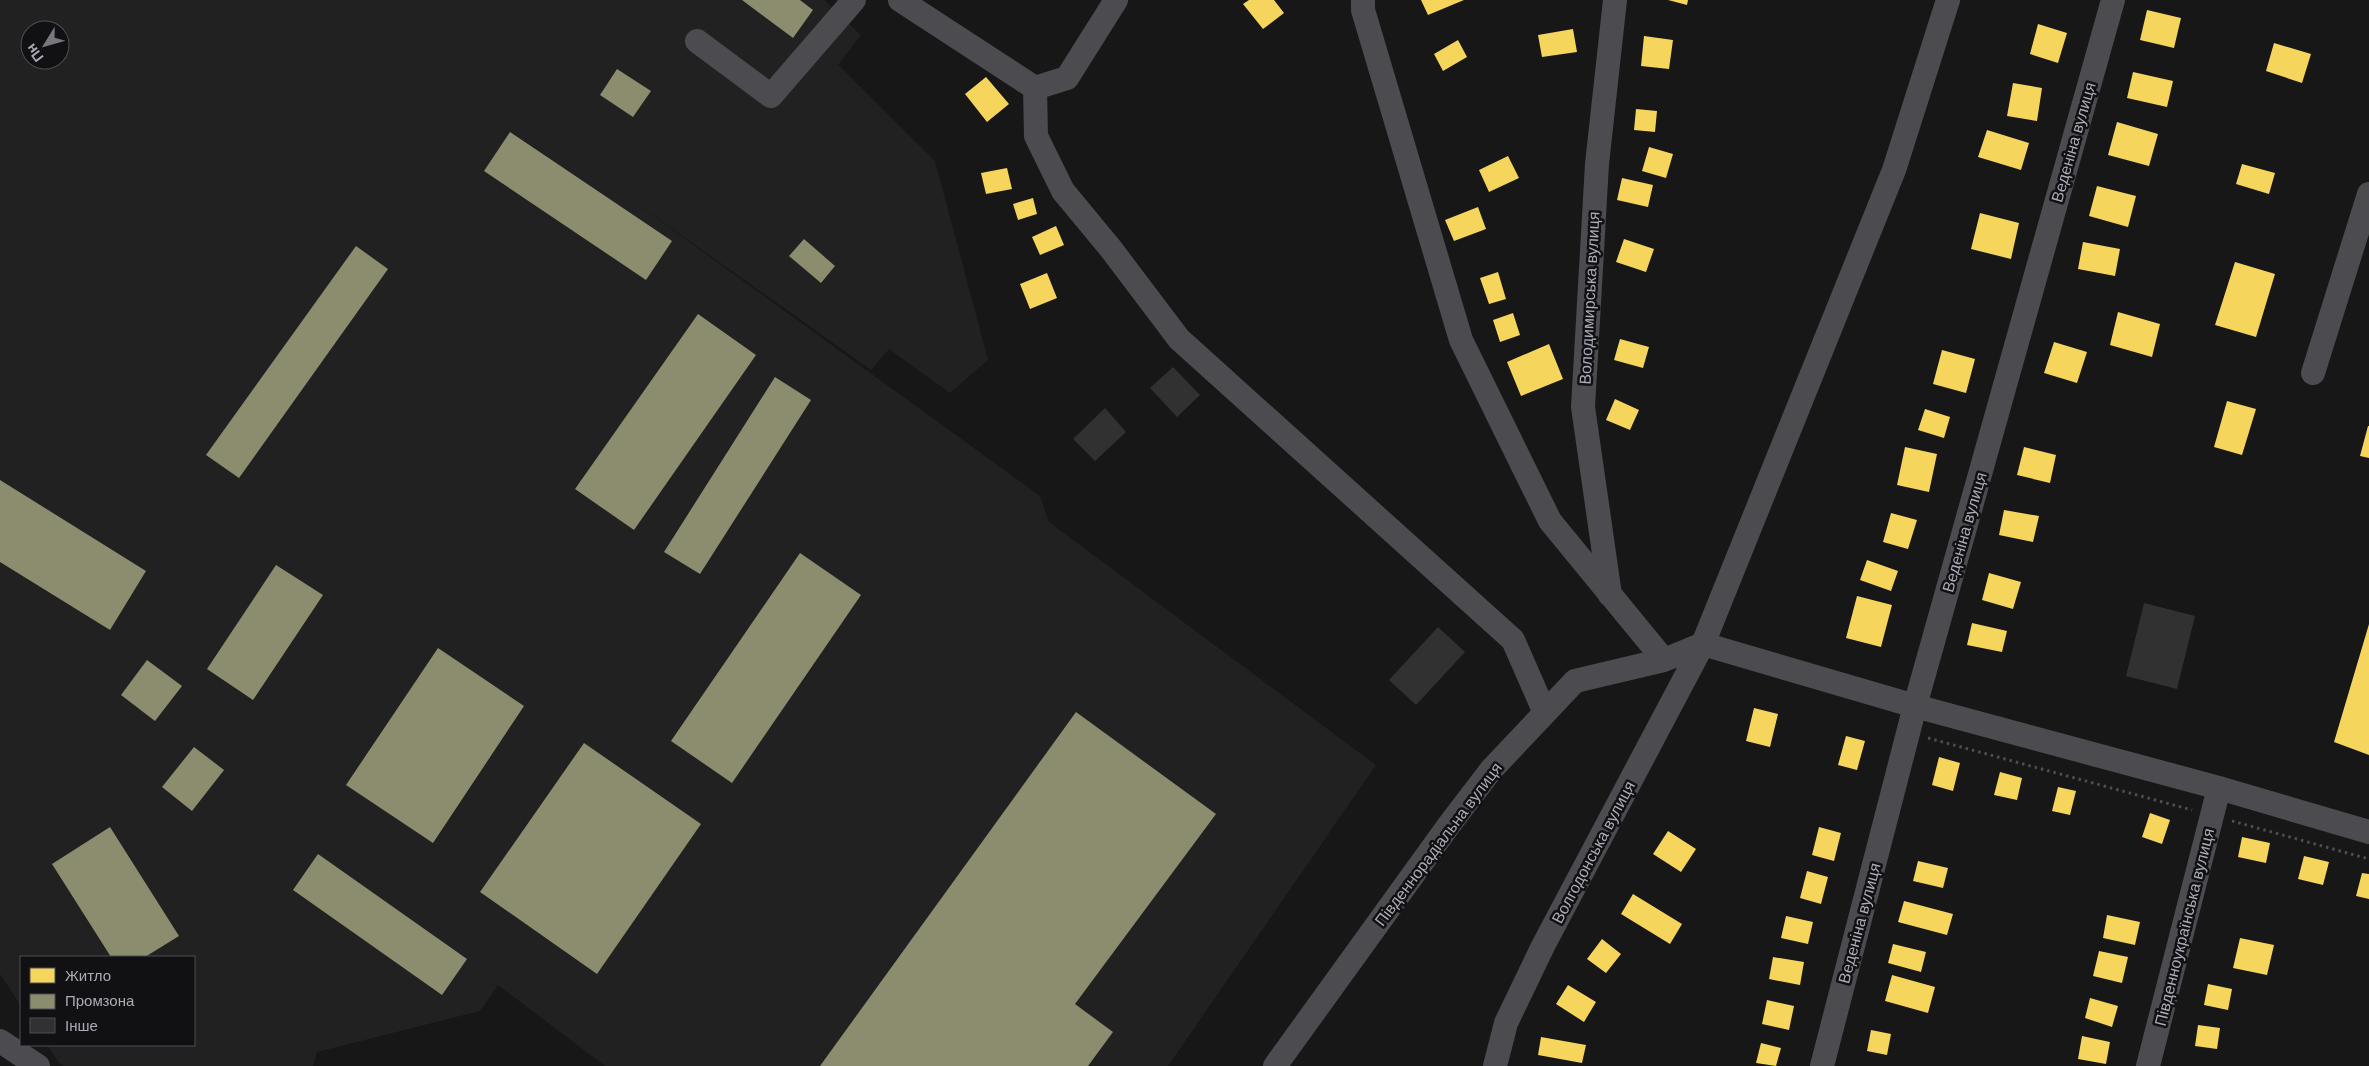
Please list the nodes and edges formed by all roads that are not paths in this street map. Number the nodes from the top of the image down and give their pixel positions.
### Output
1 (854, 0) edge
2 (900, 0) edge
3 (1116, 0) edge
4 (1615, 0) edge
5 (1948, 0) edge
6 (2113, 0) edge
7 (1360, 3) edge
8 (697, 41) dead end
9 (1035, 88) junction
10 (2369, 194) edge
11 (2313, 373) dead end
12 (1610, 594) junction
13 (1703, 644) junction
14 (1664, 660) junction
15 (1915, 706) junction
16 (1545, 713) junction
17 (2219, 788) junction
18 (2369, 832) edge
19 (0, 1041) edge
20 (38, 1066) edge
21 (1275, 1066) edge
22 (1495, 1066) edge
23 (1822, 1066) edge
24 (2148, 1066) edge

1 - 8 street
2 - 9 street
3 - 9 street
4 - 12 street, Володимирська вулиця
5 - 13 street
6 - 15 street, Веденіна вулиця
7 - 12 street
9 - 16 street
10 - 11 street
12 - 14 street
13 - 14 street, Південнорадіальна вулиця
13 - 15 street
13 - 22 street, Волгодонська вулиця
14 - 16 street, Південнорадіальна вулиця
15 - 17 street
15 - 23 street, Веденіна вулиця
16 - 21 street, Південнорадіальна вулиця
17 - 18 street
17 - 24 street, Південноукраїнська вулиця
19 - 20 street

